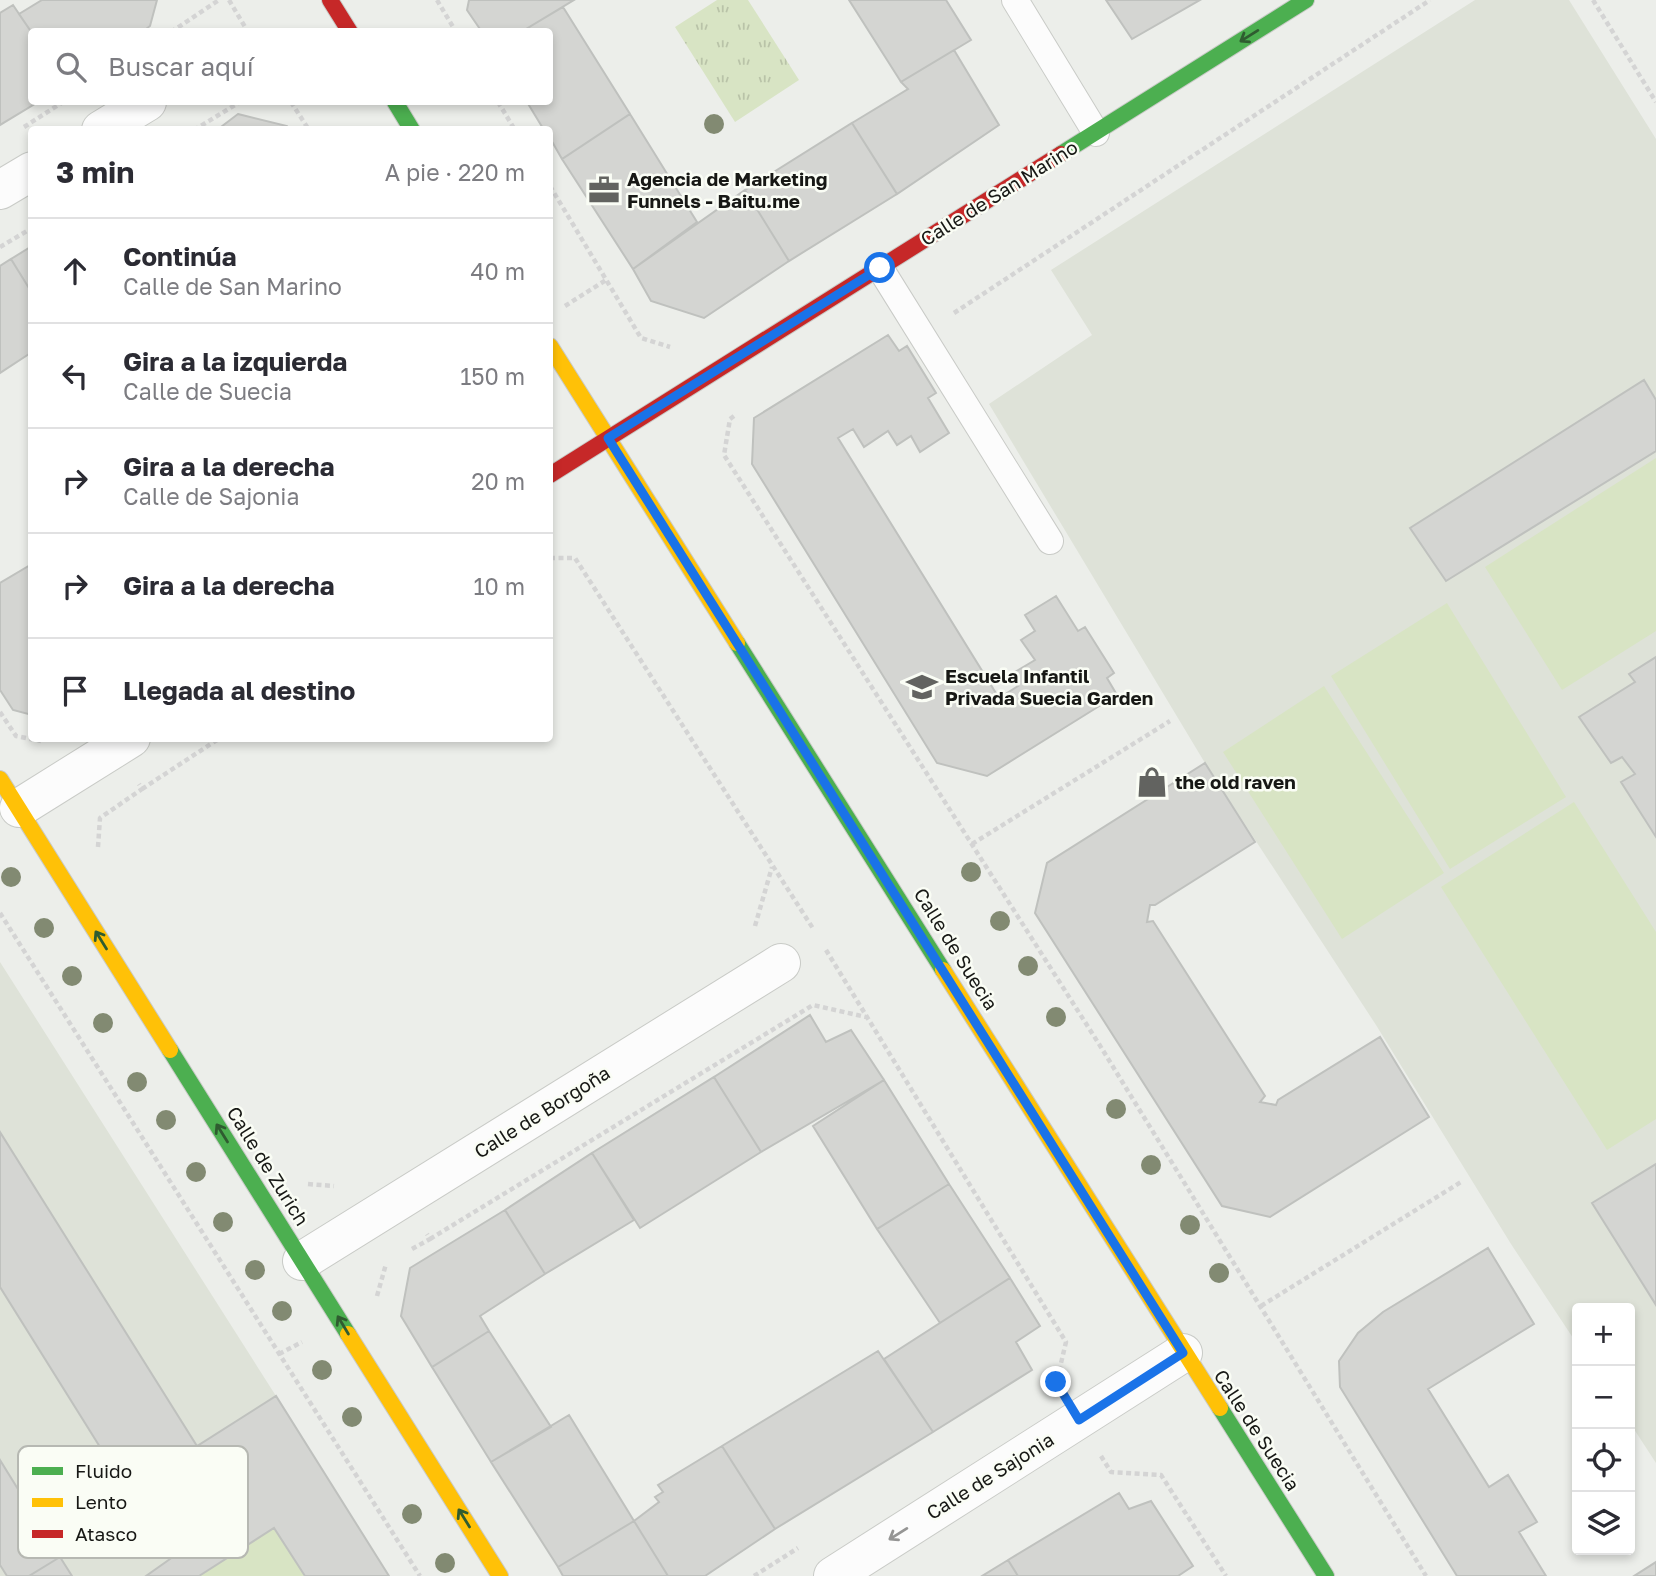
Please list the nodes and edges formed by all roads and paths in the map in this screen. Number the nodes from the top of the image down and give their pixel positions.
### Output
1 (219, 0) edge
2 (229, 0) edge
3 (330, 0) edge
4 (437, 0) edge
5 (1015, 0) edge
6 (1306, 0) edge
7 (1430, 0) edge
8 (1593, 0) edge
9 (177, 28) edge
10 (246, 28) edge
11 (348, 28) edge
12 (454, 28) edge
13 (1656, 102) edge
14 (58, 105) edge
15 (142, 105) edge
16 (235, 105) edge
17 (293, 105) edge
18 (397, 105) edge
19 (500, 105) edge
20 (108, 126) edge
21 (201, 126) edge
22 (306, 126) edge
23 (410, 126) edge
24 (513, 126) edge
25 (19, 130) dead end
26 (1096, 133) junction
27 (28, 173) edge
28 (0, 190) edge
29 (553, 191) edge
30 (28, 230) edge
31 (0, 247) edge
32 (880, 268) junction
33 (606, 280) junction
34 (561, 309) dead end
35 (911, 320) junction
36 (553, 351) edge
37 (727, 364) junction
38 (608, 438) junction
39 (553, 473) edge
40 (1050, 541) dead end
41 (553, 558) edge
42 (0, 712) edge
43 (1170, 721) dead end
44 (28, 739) edge
45 (43, 742) edge
46 (214, 742) edge
47 (124, 743) edge
48 (52, 744) dead end
49 (142, 789) junction
50 (10, 794) edge
51 (972, 844) junction
52 (97, 853) dead end
53 (0, 913) edge
54 (781, 963) dead end
55 (867, 1017) junction
56 (296, 1182) dead end
57 (1461, 1182) dead end
58 (338, 1186) dead end
59 (404, 1198) junction
60 (430, 1239) junction
61 (407, 1252) dead end
62 (395, 1259) dead end
63 (303, 1261) junction
64 (1261, 1306) junction
65 (340, 1321) junction
66 (1183, 1353) junction
67 (279, 1354) junction
68 (1079, 1420) junction
69 (420, 1576) edge
70 (500, 1576) edge
71 (833, 1576) edge
72 (1226, 1576) edge
73 (1326, 1576) edge
74 (1426, 1576) edge

1 - 9 path
2 - 10 path
3 - 11 street
4 - 12 path
5 - 26 lane
6 -> 26 street, Calle de San Marino
7 - 35 path
8 - 13 path
14 - 25 path
15 - 20 street
16 - 21 path
17 - 22 path
18 - 23 street
19 - 24 path
26 - 32 street, Calle de San Marino
27 - 28 street
29 - 33 path
30 - 31 path
32 - 35 lane
32 - 37 street, Calle de San Marino
33 - 34 path
33 - 37 path
35 - 40 lane
36 - 38 street, Calle de Suecia
37 - 38 street, Calle de San Marino
37 - 51 path
38 - 39 street, Calle de San Marino
38 - 66 street, Calle de Suecia
41 - 55 path
42 - 44 path
43 - 51 path
45 - 48 path
46 - 49 path
47 - 49 path
47 - 50 street
49 - 52 path
63 -> 50 street, Calle de Zurich
51 - 64 path
53 - 67 path
54 - 59 street, Calle de Borgoña
55 - 60 path
55 - 68 path
56 - 58 path
57 - 64 path
59 - 60 path
59 - 63 street, Calle de Borgoña
60 - 61 path
62 - 65 path
63 - 65 street, Calle de Zurich
64 - 74 path
65 - 67 path
70 -> 65 street, Calle de Zurich
66 - 68 street, Calle de Sajonia
66 - 73 street, Calle de Suecia
67 - 69 path
68 -> 71 street, Calle de Sajonia
68 - 72 path

